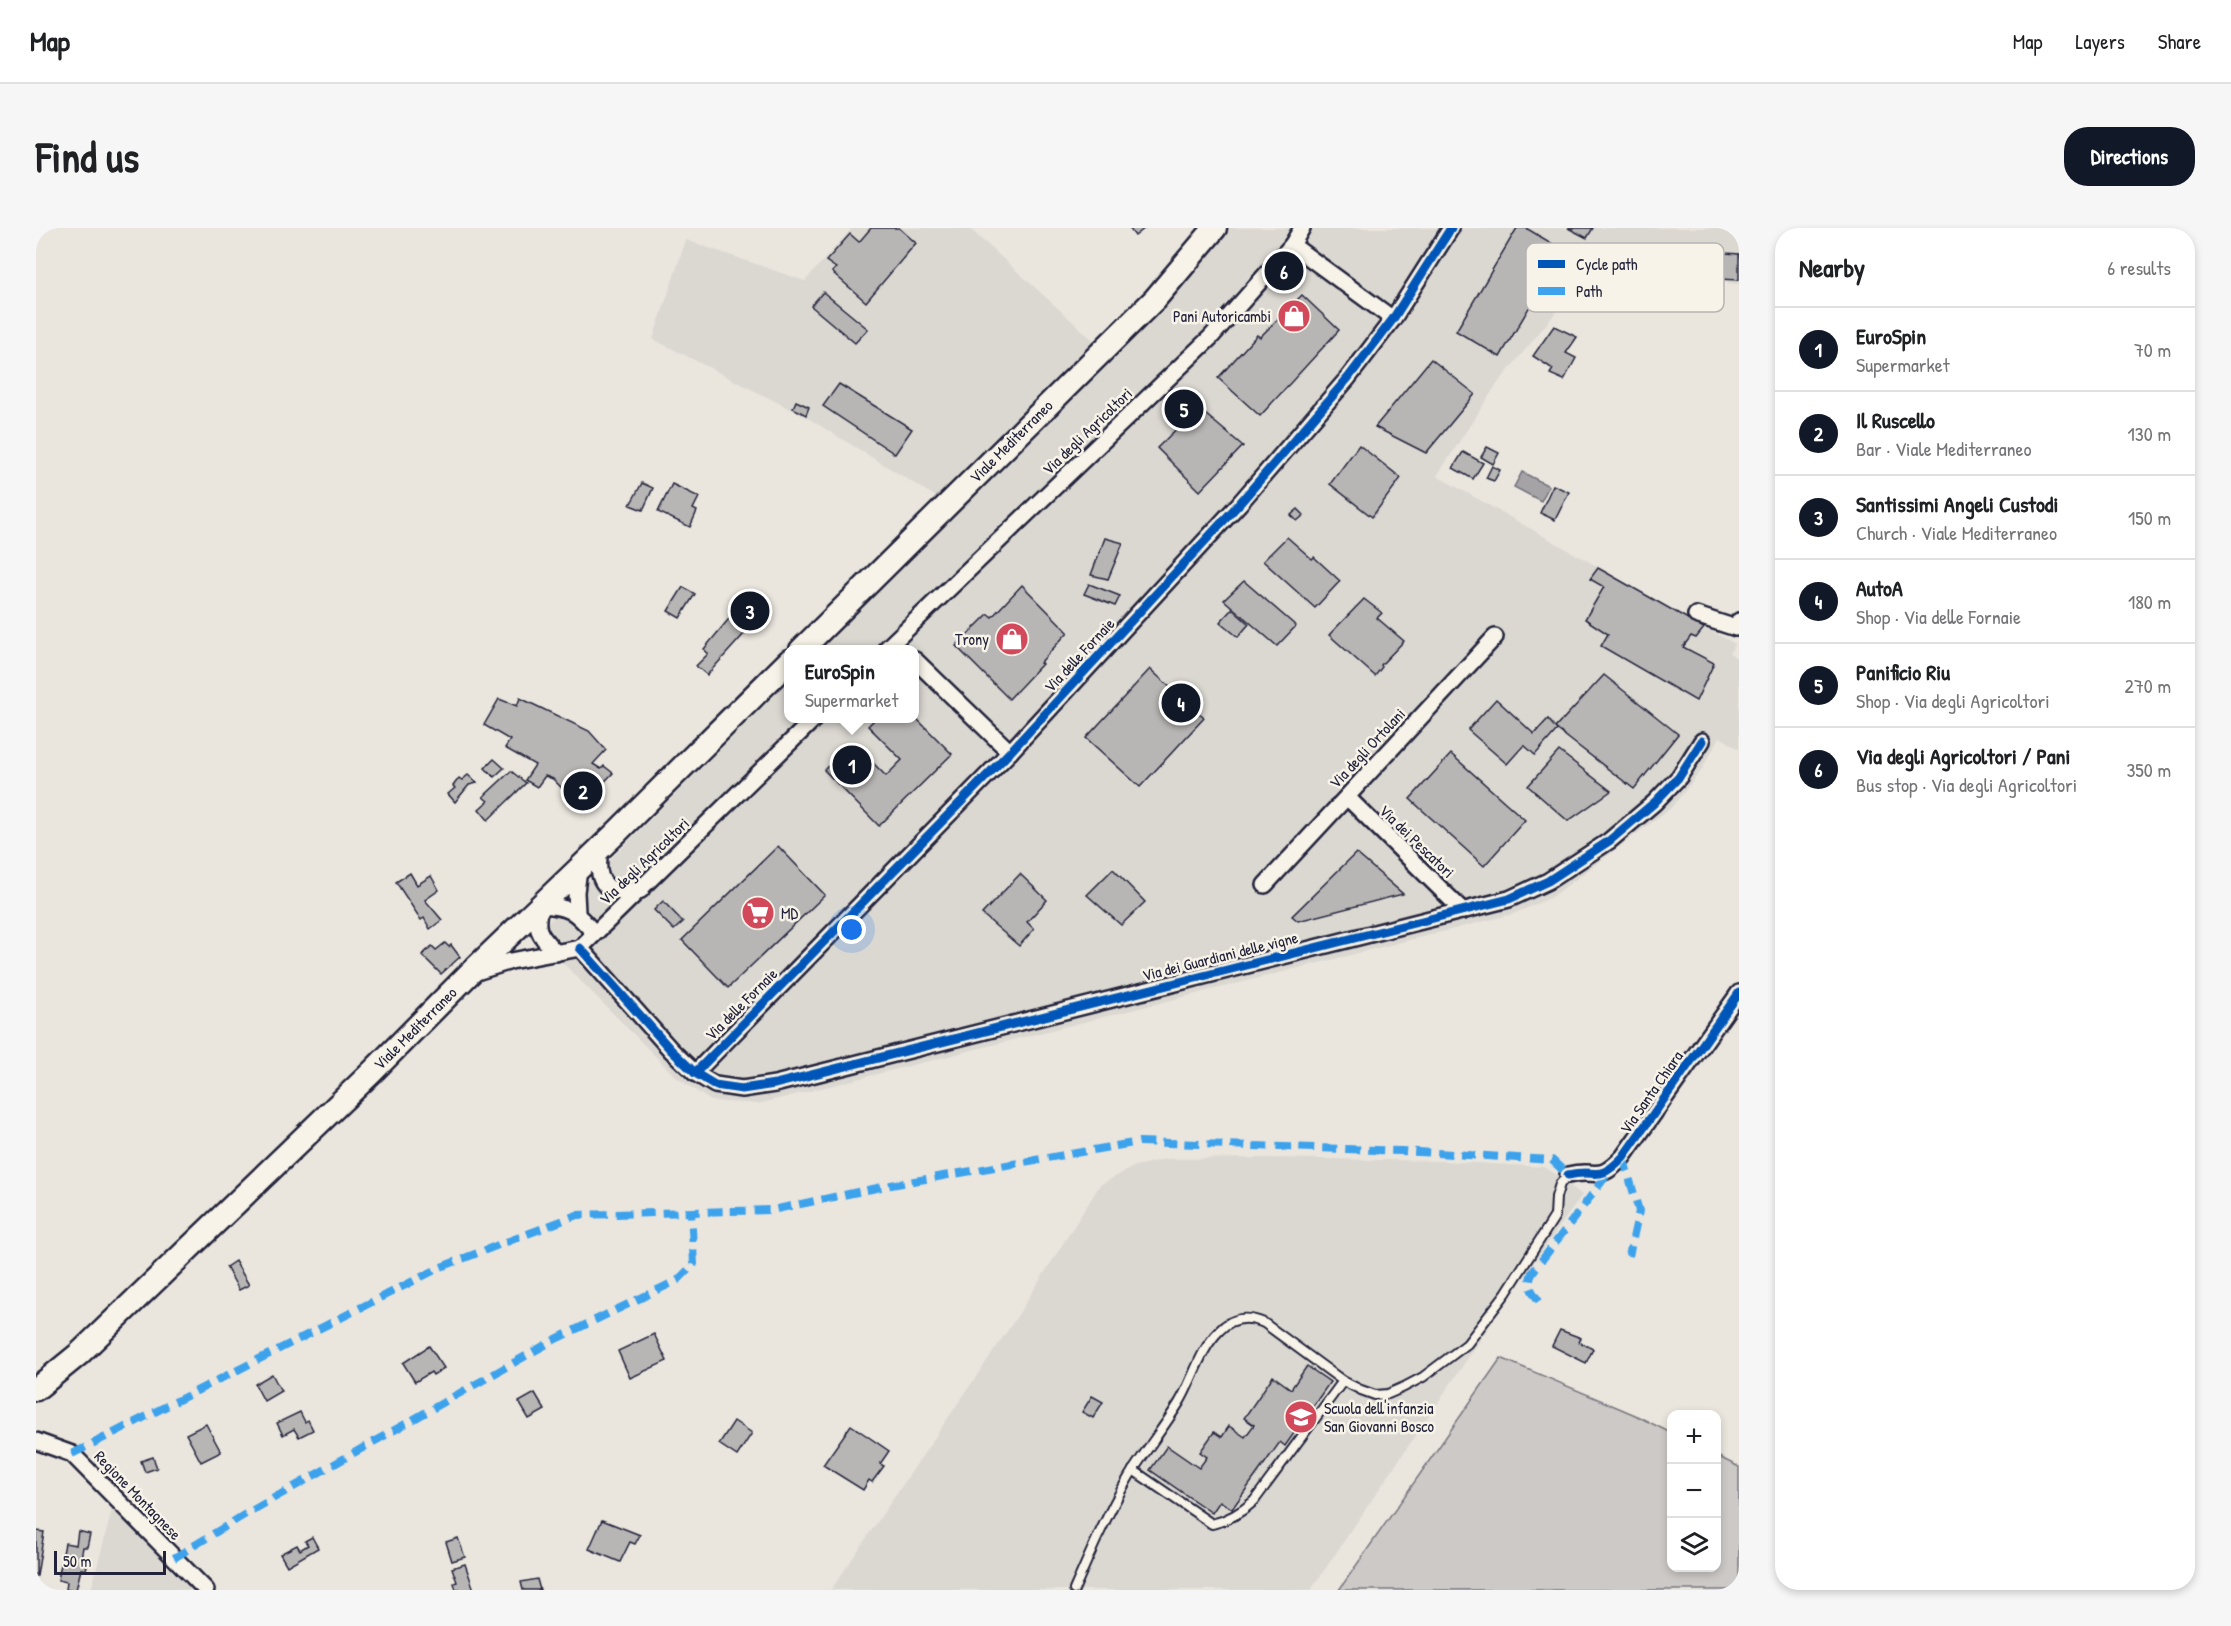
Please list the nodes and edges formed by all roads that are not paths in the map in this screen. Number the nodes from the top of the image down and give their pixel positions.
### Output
1 (1215, 228) edge
2 (1302, 228) edge
3 (1451, 228) edge
4 (1292, 245) junction
5 (1393, 319) junction
6 (1696, 615) dead end
7 (1739, 621) edge
8 (1495, 636) dead end
9 (806, 645) edge
10 (896, 645) edge
11 (919, 664) edge
12 (784, 667) edge
13 (810, 723) edge
14 (1702, 741) dead end
15 (1010, 752) junction
16 (1347, 797) junction
17 (600, 848) junction
18 (579, 869) junction
19 (1265, 885) dead end
20 (641, 890) junction
21 (541, 905) junction
22 (1463, 910) junction
23 (577, 912) junction
24 (594, 933) junction
25 (579, 948) junction
26 (556, 953) junction
27 (468, 975) junction
28 (1739, 993) edge
29 (694, 1073) junction
30 (1568, 1174) joint
31 (1343, 1381) junction
32 (36, 1389) edge
33 (36, 1441) edge
34 (1133, 1470) junction
35 (206, 1590) edge
36 (1074, 1590) edge

1 - 9 main road, Viale Mediterraneo
2 - 4 street, Via degli Agricoltori
3 - 5 street, Via delle Fornaie
4 - 5 street
4 - 10 street, Via degli Agricoltori
5 - 15 street, Via delle Fornaie
6 - 7 street
8 - 16 street, Via degli Ortolani
11 - 15 street
12 - 17 main road, Viale Mediterraneo
13 - 20 street, Via degli Agricoltori
14 - 22 street, Via dei Guardiani delle vigne
15 - 29 street, Via delle Fornaie
16 - 19 street, Via degli Ortolani
16 - 22 street, Via dei Pescatori
17 - 18 main road, Viale Mediterraneo
17 - 20 street
18 - 21 main road, Viale Mediterraneo
18 - 23 street
20 - 24 street, Via degli Agricoltori
21 - 23 street
21 - 26 street
21 - 27 main road, Viale Mediterraneo
22 - 29 street, Via dei Guardiani delle vigne
23 - 24 street
24 - 25 street, Via degli Agricoltori
25 - 26 street
25 - 29 street, Via dei Guardiani delle vigne
26 - 27 street
27 - 32 main road, Viale Mediterraneo
28 - 30 street, Via Santa Chiara
30 - 31 lane
31 - 34 lane
31 - 34 lane
33 - 35 street, Regione Montagnese
34 - 36 lane

